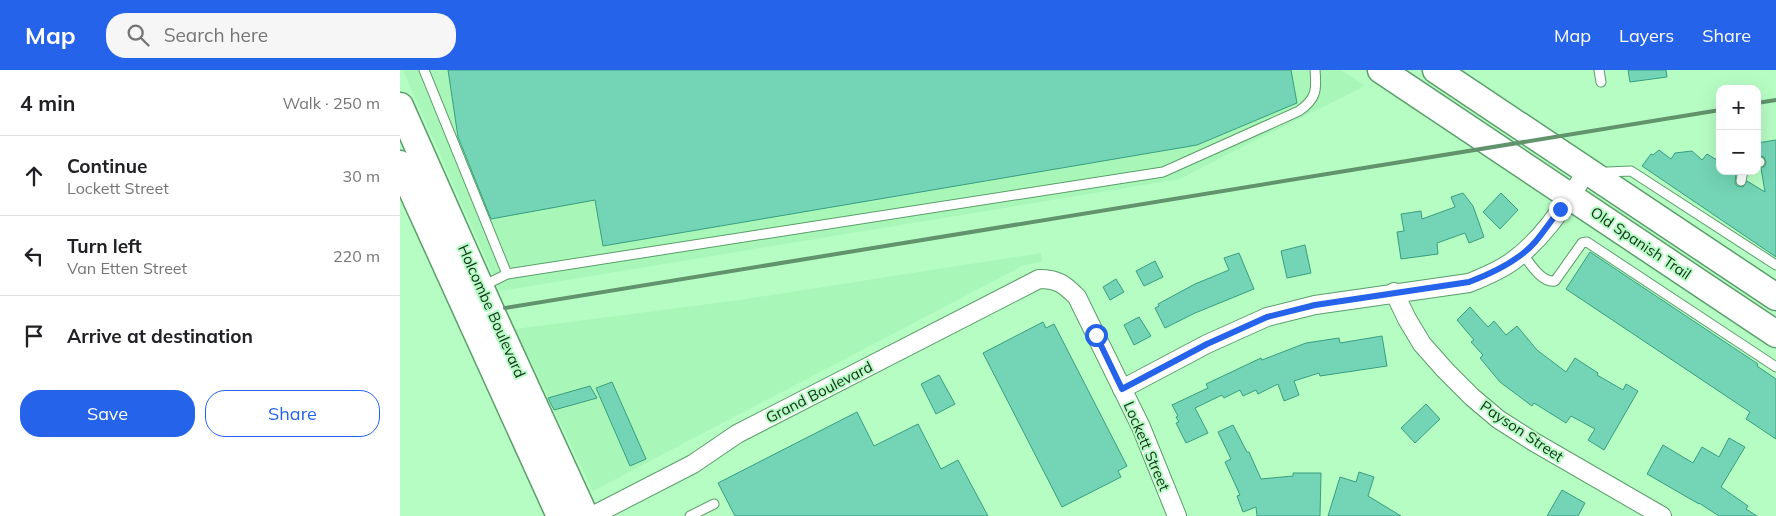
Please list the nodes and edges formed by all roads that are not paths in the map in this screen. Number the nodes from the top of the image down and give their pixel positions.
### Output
1 (424, 70) edge
2 (1315, 70) edge
3 (1381, 70) edge
4 (1436, 70) edge
5 (1599, 70) edge
6 (1602, 82) dead end
7 (400, 106) edge
8 (400, 164) edge
9 (1594, 174) junction
10 (1742, 175) edge
11 (1741, 181) dead end
12 (416, 189) edge
13 (1570, 196) junction
14 (1522, 253) junction
15 (1776, 265) edge
16 (507, 274) junction
17 (1051, 279) joint
18 (481, 287) junction
19 (1394, 292) junction
20 (1776, 297) edge
21 (1772, 322) edge
22 (1776, 367) edge
23 (1122, 389) junction
24 (714, 504) dead end
25 (560, 516) edge
26 (585, 516) edge
27 (592, 516) edge
28 (690, 516) edge
29 (1176, 516) edge
30 (1662, 516) edge

1 - 16 lane
2 - 16 lane
3 - 13 main road, Old Spanish Trail
4 - 9 main road, Old Spanish Trail
5 - 6 lane
7 - 12 main road, Holcombe Boulevard
8 - 12 main road, Holcombe Boulevard
9 - 13 street
9 - 15 lane
9 - 20 main road, Old Spanish Trail
10 - 11 lane
12 - 18 main road, Holcombe Boulevard
12 - 25 main road, Holcombe Boulevard
13 - 14 street
13 - 21 main road, Old Spanish Trail
14 - 19 street
14 - 22 lane
16 - 18 lane
17 - 23 street, Lockett Street
17 - 27 street, Grand Boulevard
18 - 26 main road, Holcombe Boulevard
19 - 23 street
19 - 30 street, Payson Street
23 - 29 street, Lockett Street
24 - 28 lane

